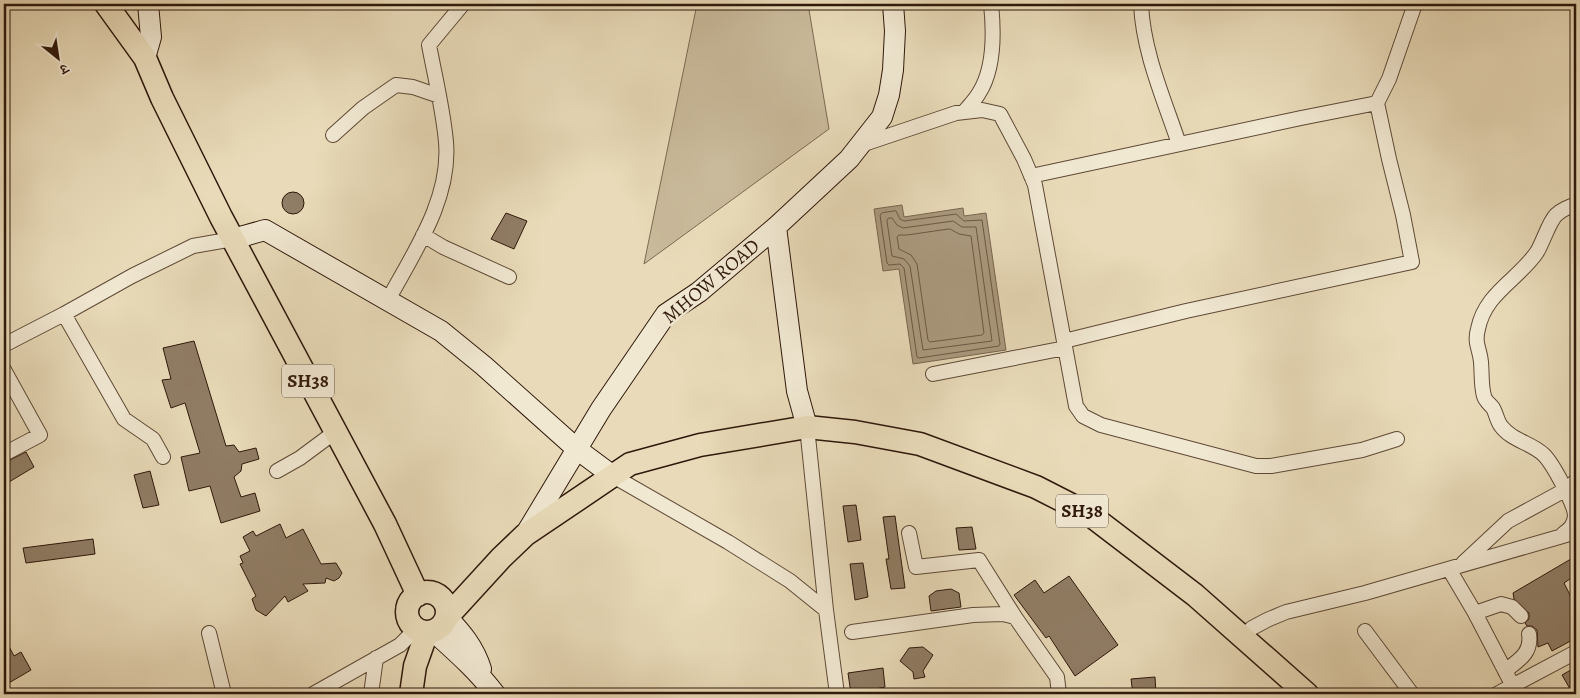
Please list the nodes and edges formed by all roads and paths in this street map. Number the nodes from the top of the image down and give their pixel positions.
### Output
1 (106, 4) edge
2 (148, 4) edge
3 (463, 4) edge
4 (893, 4) edge
5 (991, 4) edge
6 (1141, 4) edge
7 (1415, 4) edge
8 (145, 58) junction
9 (439, 96) junction
10 (1377, 104) junction
11 (964, 112) junction
12 (333, 135) dead end
13 (865, 139) junction
14 (1179, 144) junction
15 (1031, 176) junction
16 (1574, 205) edge
17 (776, 227) junction
18 (423, 235) junction
19 (233, 238) junction
20 (509, 277) dead end
21 (388, 300) junction
22 (64, 314) junction
23 (4, 345) edge
24 (1064, 345) junction
25 (4, 370) edge
26 (933, 374) dead end
27 (807, 428) junction
28 (335, 432) junction
29 (1397, 438) dead end
30 (578, 450) junction
31 (4, 454) edge
32 (163, 457) dead end
33 (277, 471) dead end
34 (613, 476) junction
35 (1576, 480) edge
36 (1565, 490) junction
37 (909, 533) dead end
38 (1570, 533) edge
39 (525, 535) junction
40 (1455, 567) junction
41 (485, 576) junction
42 (426, 594) junction
43 (826, 610) junction
44 (1475, 613) junction
45 (1521, 616) dead end
46 (1015, 617) junction
47 (431, 627) junction
48 (1366, 631) dead end
49 (852, 632) dead end
50 (209, 633) dead end
51 (1529, 634) dead end
52 (1242, 638) junction
53 (1576, 652) edge
54 (376, 658) junction
55 (1505, 671) junction
56 (1512, 686) junction
57 (490, 687) edge
58 (224, 694) edge
59 (312, 694) edge
60 (371, 694) edge
61 (411, 694) edge
62 (837, 694) edge
63 (1059, 694) edge
64 (1307, 694) edge
65 (1412, 694) edge
66 (1497, 694) edge

1 - 8 main road, SH38
2 - 8 street
3 - 9 street
4 - 13 street, MHOW ROAD
5 - 11 street
6 - 14 street
7 - 10 street
8 - 19 main road, SH38
9 - 12 street
9 - 18 street
10 - 14 street
10 - 24 street
11 - 13 street
11 - 15 street
13 - 17 street, MHOW ROAD
14 - 15 street
15 - 24 street
16 - 36 street
17 - 27 street
17 - 30 street, MHOW ROAD
18 - 20 street
18 - 21 street
19 - 21 street
19 - 22 street
19 - 28 main road, SH38
21 - 30 street
22 - 23 street
22 - 32 street
24 - 26 street
24 - 29 street
25 - 31 street
27 - 34 main road, SH38
27 - 43 street
27 - 52 main road, SH38
28 - 33 street
28 - 42 main road, SH38
30 - 34 street
30 - 39 street, MHOW ROAD
34 - 39 main road, SH38
34 - 43 street
35 - 36 street
36 - 38 street
36 - 40 street
37 - 46 street
38 - 40 street
39 - 41 main road, SH38
40 - 44 street
40 - 52 street
41 - 42 main road, SH38
41 - 47 main road, SH38
42 - 47 main road, SH38
42 - 47 main road
43 - 62 street
44 - 45 street
44 - 55 street
46 - 49 street
46 - 63 street
47 - 54 street
47 - 57 street
47 - 61 main road
48 - 65 street
50 - 58 street
51 - 55 street
52 - 64 main road, SH38
53 - 56 street
54 - 59 street
54 - 60 street
55 - 56 street
56 - 66 street

